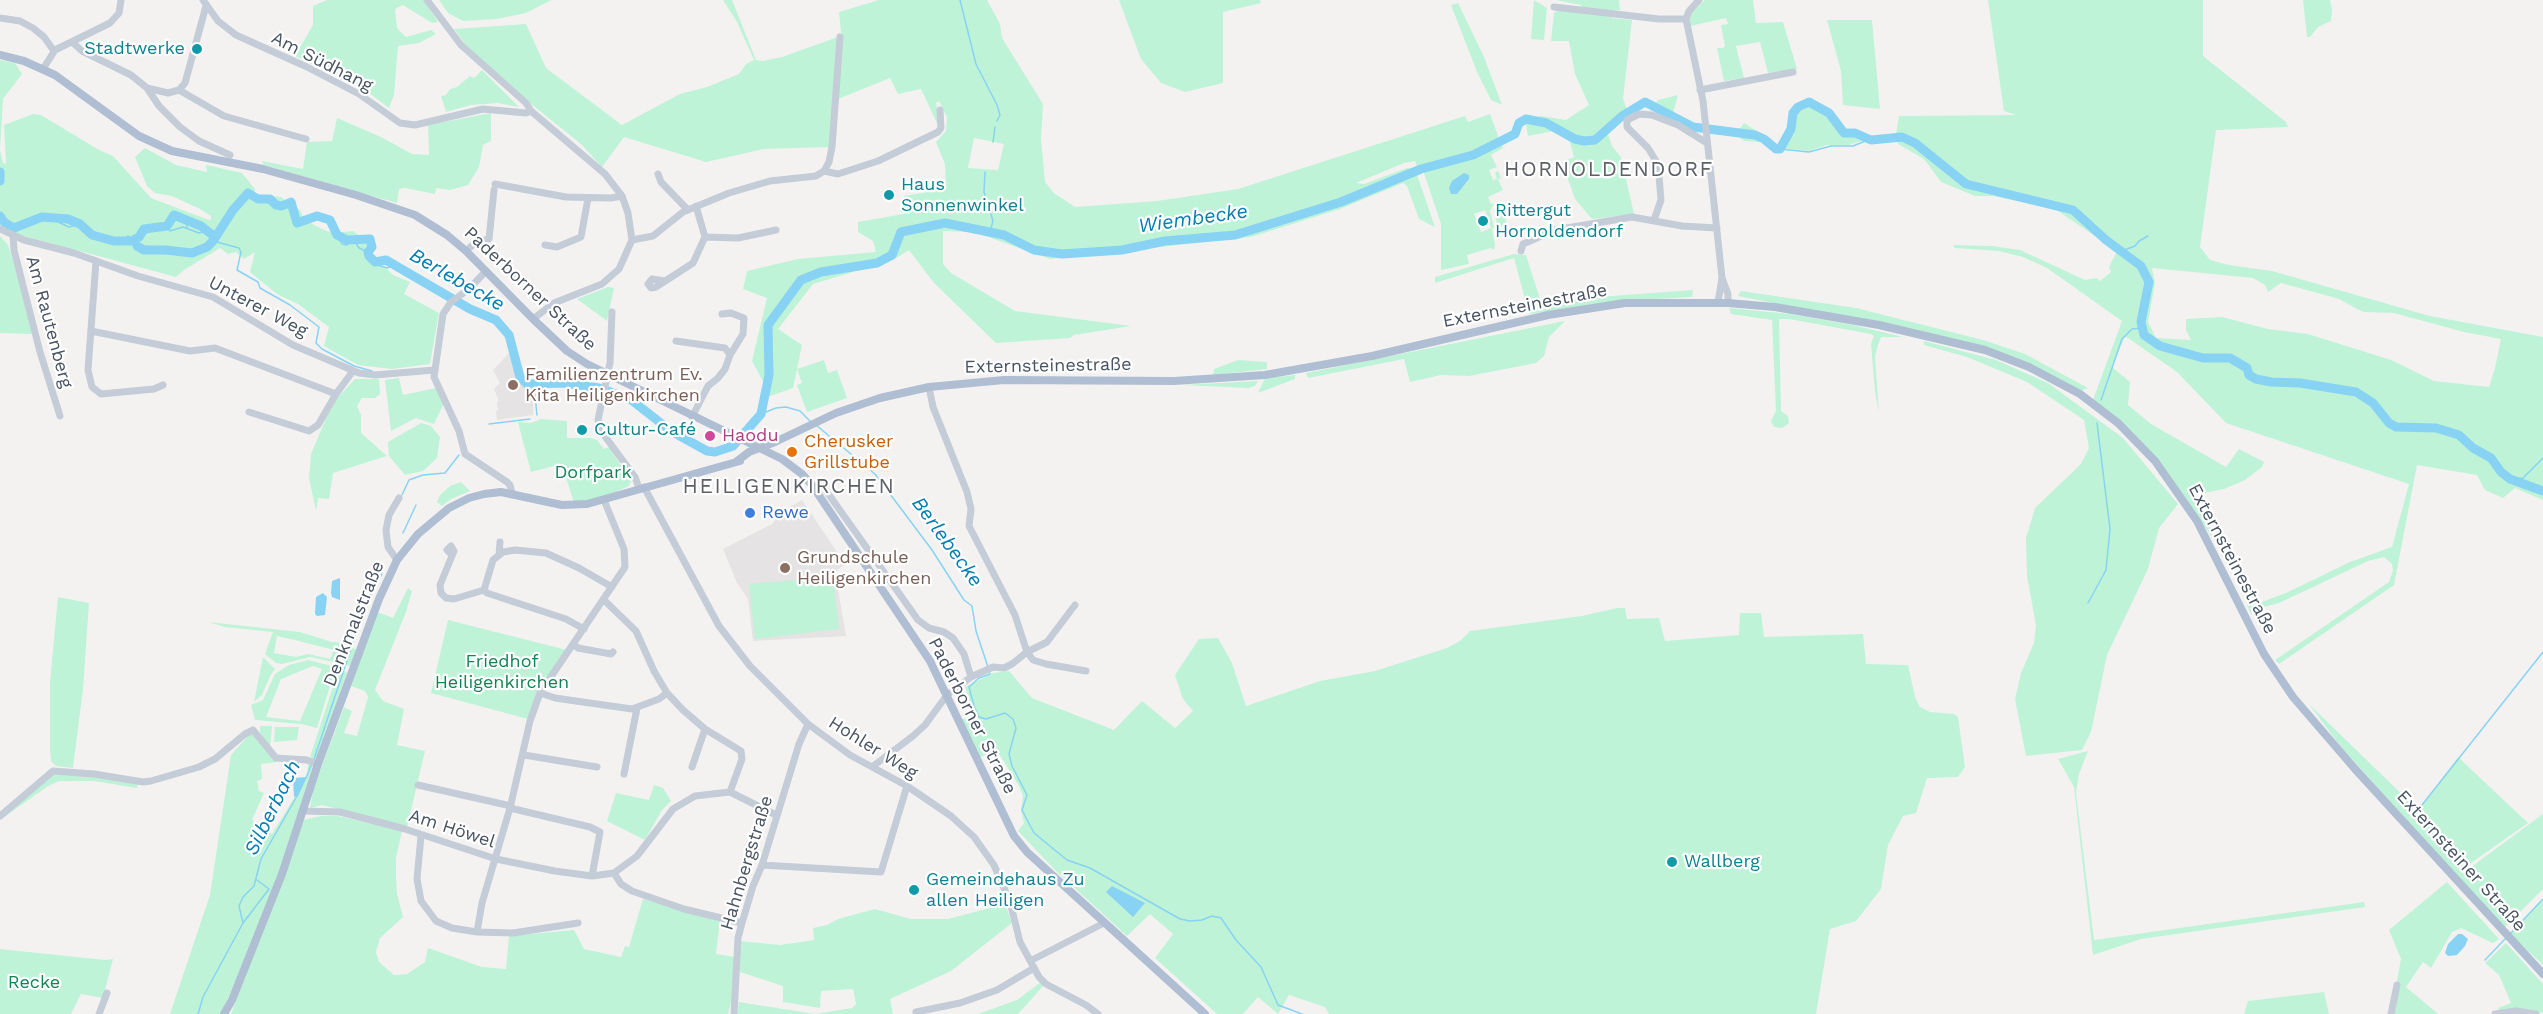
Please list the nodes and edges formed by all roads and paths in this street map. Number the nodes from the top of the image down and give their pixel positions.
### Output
1 (121, 0) edge
2 (427, 0) edge
3 (1699, 0) edge
4 (205, 3) edge
5 (1554, 7) dead end
6 (0, 18) edge
7 (1686, 19) junction
8 (840, 37) dead end
9 (72, 42) junction
10 (54, 51) junction
11 (0, 55) edge
12 (43, 69) junction
13 (1793, 72) dead end
14 (147, 88) junction
15 (179, 90) junction
16 (1700, 90) junction
17 (940, 110) dead end
18 (531, 111) junction
19 (306, 139) dead end
20 (1707, 139) junction
21 (230, 154) dead end
22 (824, 171) junction
23 (658, 174) dead end
24 (622, 196) junction
25 (588, 198) junction
26 (696, 206) junction
27 (688, 210) junction
28 (1654, 220) junction
29 (1717, 228) junction
30 (0, 230) edge
31 (776, 230) dead end
32 (13, 236) junction
33 (705, 237) junction
34 (632, 240) junction
35 (545, 245) dead end
36 (466, 251) junction
37 (1521, 251) dead end
38 (96, 261) junction
39 (486, 271) junction
40 (1722, 278) junction
41 (653, 288) dead end
42 (1718, 302) junction
43 (1728, 303) junction
44 (612, 312) dead end
45 (722, 314) dead end
46 (533, 319) junction
47 (90, 331) junction
48 (676, 341) dead end
49 (730, 355) junction
50 (434, 370) junction
51 (353, 371) junction
52 (607, 375) junction
53 (163, 386) dead end
54 (929, 387) junction
55 (336, 394) junction
56 (249, 412) dead end
57 (60, 416) dead end
58 (692, 417) junction
59 (788, 436) junction
60 (760, 448) junction
61 (783, 459) junction
62 (822, 485) dead end
63 (642, 487) junction
64 (512, 494) junction
65 (399, 498) dead end
66 (604, 500) junction
67 (500, 542) dead end
68 (452, 555) dead end
69 (499, 555) junction
70 (397, 561) junction
71 (612, 587) junction
72 (484, 590) junction
73 (604, 600) junction
74 (1075, 605) dead end
75 (584, 629) junction
76 (573, 644) junction
77 (613, 652) dead end
78 (1027, 652) junction
79 (1086, 671) dead end
80 (971, 677) junction
81 (540, 693) junction
82 (667, 693) junction
83 (947, 695) junction
84 (638, 708) junction
85 (808, 724) junction
86 (705, 729) junction
87 (524, 755) junction
88 (315, 762) junction
89 (597, 767) dead end
90 (872, 767) junction
91 (692, 768) dead end
92 (2355, 769) joint
93 (624, 774) dead end
94 (418, 785) dead end
95 (907, 786) junction
96 (730, 792) junction
97 (511, 807) junction
98 (303, 811) junction
99 (776, 815) junction
100 (0, 816) edge
101 (420, 836) junction
102 (496, 859) junction
103 (762, 865) junction
104 (614, 873) junction
105 (592, 876) junction
106 (578, 922) dead end
107 (742, 923) junction
108 (1104, 923) junction
109 (477, 932) junction
110 (1030, 961) junction
111 (1034, 968) junction
112 (2543, 974) edge
113 (2397, 985) dead end
114 (107, 993) dead end
115 (916, 1012) dead end
116 (99, 1014) edge
117 (224, 1014) edge
118 (734, 1014) edge
119 (1098, 1014) edge
120 (1205, 1014) edge
121 (2391, 1014) edge
122 (2495, 1014) edge
123 (2536, 1014) edge

1 - 9 street
2 - 18 street
3 - 7 street
4 - 15 street, Am Südhang
4 - 18 street, Am Südhang
5 - 7 street
6 - 10 street
7 - 16 street
8 - 22 street
9 - 10 street
9 - 14 street
10 - 12 street
11 - 12 main road, Paderborner Straße
12 - 36 main road, Paderborner Straße
13 - 16 street
14 - 15 street
14 - 21 street
15 - 19 street
16 - 20 street
17 - 22 street
18 - 24 street
20 - 28 street
20 - 29 street
22 - 26 street
23 - 27 street
24 - 25 street
24 - 34 street
25 - 35 street
25 - 36 street
26 - 27 street
26 - 33 street
27 - 34 street
28 - 29 street
28 - 37 street
29 - 40 street
30 - 32 street, Unterer Weg
31 - 33 street
32 - 38 street, Unterer Weg
32 - 57 street, Am Rautenberg
33 - 41 street
34 - 46 street
36 - 39 main road, Paderborner Straße
38 - 47 street
38 - 51 street, Unterer Weg
39 - 46 main road, Paderborner Straße
39 - 50 street
40 - 42 street
40 - 43 street
42 - 43 main road, Externsteinestraße
42 - 54 main road, Externsteinestraße
43 - 92 main road, Externsteinestraße
44 - 52 street, Hohler Weg
45 - 49 street
46 - 52 main road, Paderborner Straße
47 - 53 street
47 - 55 street
48 - 49 street
49 - 58 street
50 - 51 street, Unterer Weg
50 - 64 street
51 - 55 street
52 - 58 main road, Paderborner Straße
52 - 63 street, Hohler Weg
54 - 59 main road, Externsteinestraße
54 - 78 street
55 - 56 street
58 - 60 main road, Paderborner Straße
59 - 60 main road, Externsteinestraße
59 - 61 main road
60 - 61 main road, Paderborner Straße
60 - 63 main road, Denkmalstraße
61 - 83 main road, Paderborner Straße
62 - 80 street
63 - 66 main road, Denkmalstraße
63 - 85 street, Hohler Weg
64 - 66 main road, Denkmalstraße
64 - 70 main road, Denkmalstraße
65 - 70 street
66 - 71 street
67 - 69 street
68 - 72 street
69 - 71 street
69 - 72 street
70 - 88 main road, Denkmalstraße
71 - 73 street
72 - 75 street
73 - 75 street
73 - 82 street
74 - 78 street
75 - 76 street
76 - 77 street
76 - 81 street
78 - 79 street
78 - 80 street
80 - 83 street
81 - 84 street
81 - 87 street
82 - 84 street
82 - 86 street
83 - 90 street
83 - 108 main road, Paderborner Straße
84 - 93 street
85 - 90 street, Hohler Weg
85 - 99 street, Hahnbergstraße
86 - 91 street
86 - 96 street
87 - 89 street
87 - 97 street
88 - 98 main road, Denkmalstraße
88 - 100 street
90 - 95 street, Hohler Weg
92 - 112 main road, Externsteiner Straße
94 - 97 street
95 - 103 street
95 - 110 street, Hohler Weg
96 - 99 street
96 - 104 street
97 - 102 street
97 - 105 street
98 - 101 street, Am Höwel
98 - 117 main road, Denkmalstraße
99 - 103 street, Hahnbergstraße
101 - 102 street, Am Höwel
101 - 109 street
102 - 105 street, Am Höwel
102 - 109 street
103 - 107 street, Hahnbergstraße
104 - 105 street, Am Höwel
104 - 107 street
106 - 109 street
107 - 118 street, Hahnbergstraße
108 - 110 street
108 - 120 main road, Paderborner Straße
110 - 111 street, Hohler Weg
111 - 115 street
111 - 119 street, Hohler Weg
113 - 121 street
114 - 116 street
122 - 123 street

